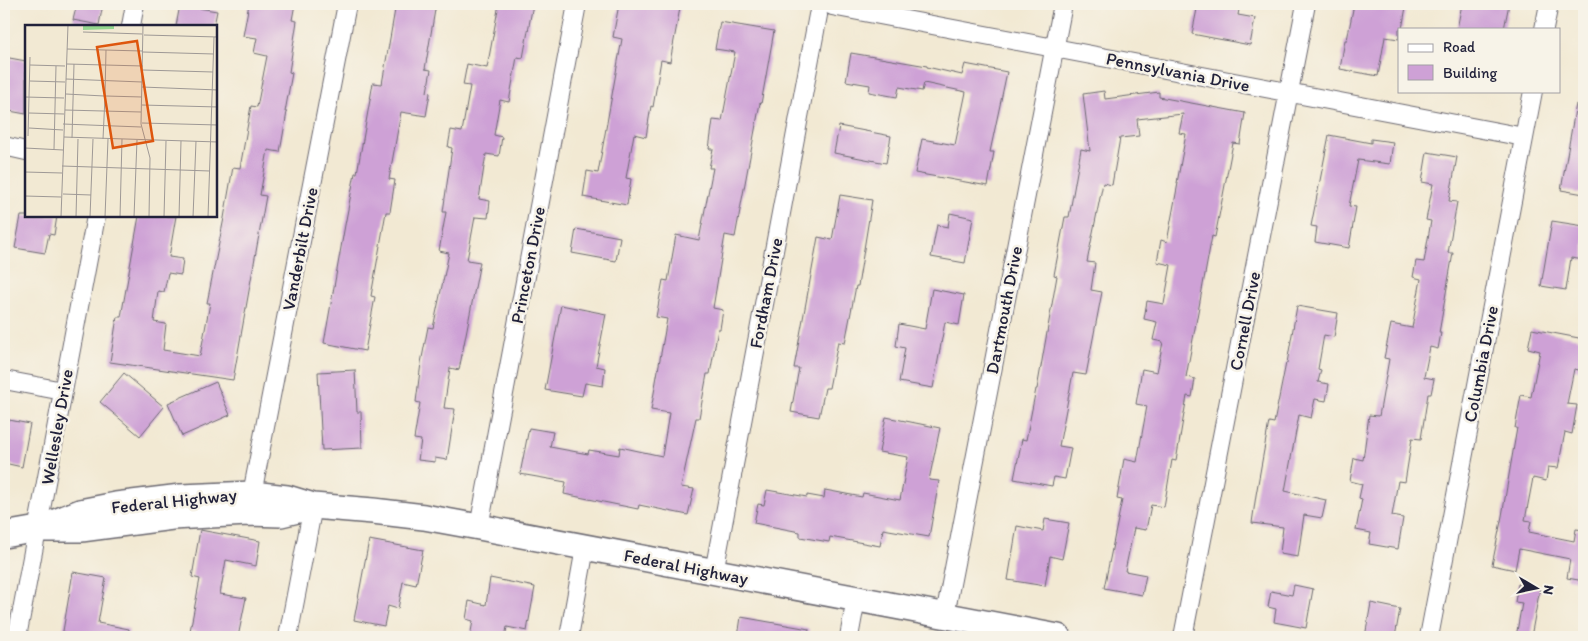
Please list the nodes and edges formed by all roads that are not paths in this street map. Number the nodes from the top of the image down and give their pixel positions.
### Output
1 (135, 4) edge
2 (347, 4) edge
3 (577, 4) edge
4 (1063, 4) edge
5 (1306, 4) edge
6 (1549, 4) edge
7 (822, 7) edge
8 (131, 25) edge
9 (1544, 28) edge
10 (1055, 48) junction
11 (1532, 92) edge
12 (1289, 93) junction
13 (1524, 137) junction
14 (4, 146) edge
15 (25, 151) edge
16 (96, 218) edge
17 (4, 380) edge
18 (63, 391) junction
19 (252, 494) junction
20 (313, 506) junction
21 (479, 527) junction
22 (38, 529) junction
23 (4, 535) edge
24 (585, 548) junction
25 (714, 572) junction
26 (856, 599) junction
27 (945, 616) junction
28 (17, 637) edge
29 (288, 637) edge
30 (569, 637) edge
31 (849, 637) edge
32 (1058, 637) edge
33 (1183, 637) edge
34 (1429, 637) edge

1 - 8 street
2 - 19 street, Vanderbilt Drive
3 - 21 street, Princeton Drive
4 - 10 street, Dartmouth Drive
5 - 12 street, Cornell Drive
6 - 9 street
7 - 10 street, Pennsylvania Drive
7 - 25 street, Fordham Drive
10 - 12 street, Pennsylvania Drive
10 - 27 street, Dartmouth Drive
11 - 13 street, Columbia Drive
12 - 13 street, Pennsylvania Drive
12 - 33 street, Cornell Drive
13 - 34 street, Columbia Drive
14 - 15 street
16 - 18 street, Wellesley Drive
17 - 18 street
18 - 22 street, Wellesley Drive
19 - 20 main road, Federal Highway
19 - 22 main road, Federal Highway
20 - 21 main road, Federal Highway
20 - 22 main road, Federal Highway
20 - 29 street
21 - 24 main road, Federal Highway
22 - 23 main road, Federal Highway
22 - 28 street, Wellesley Drive
24 - 25 main road, Federal Highway
24 - 30 street
25 - 26 main road, Federal Highway
26 - 27 main road, Federal Highway
26 - 31 street
27 - 32 main road, Federal Highway

